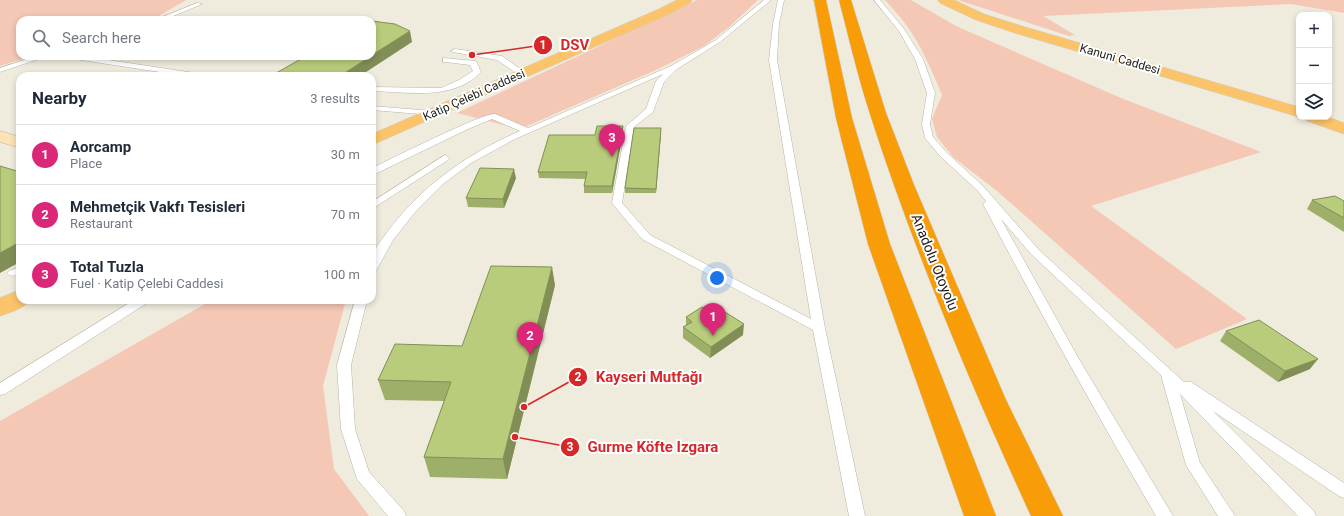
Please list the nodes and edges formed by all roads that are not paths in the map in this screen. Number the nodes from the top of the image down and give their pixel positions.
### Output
1 (686, 0) edge
2 (768, 0) edge
3 (781, 0) edge
4 (820, 0) edge
5 (845, 0) edge
6 (878, 0) edge
7 (944, 0) edge
8 (199, 4) dead end
9 (168, 16) edge
10 (455, 51) dead end
11 (31, 60) edge
12 (95, 60) edge
13 (446, 60) dead end
14 (674, 66) junction
15 (0, 70) edge
16 (175, 72) edge
17 (522, 74) junction
18 (376, 89) edge
19 (376, 108) edge
20 (1296, 111) edge
21 (432, 113) junction
22 (1321, 120) edge
23 (1344, 129) edge
24 (528, 131) junction
25 (376, 138) edge
26 (444, 158) dead end
27 (376, 170) edge
28 (980, 188) junction
29 (376, 203) edge
30 (376, 254) edge
31 (137, 304) edge
32 (360, 304) edge
33 (819, 328) junction
34 (1167, 373) junction
35 (0, 390) edge
36 (1344, 491) edge
37 (854, 511) edge
38 (398, 516) edge
39 (980, 516) edge
40 (1047, 516) edge
41 (1166, 516) edge
42 (1227, 516) edge
43 (1308, 516) edge

1 - 17 main road, Katip Çelebi Caddesi
2 - 14 lane
3 - 33 lane
4 - 39 highway
5 - 40 highway, Anadolu Otoyolu
6 - 28 lane
7 - 20 main road, Kanuni Caddesi
8 - 9 lane
10 - 17 lane
11 - 15 lane
12 - 16 lane
13 - 18 lane
14 - 24 lane
14 - 33 lane
17 - 21 main road, Katip Çelebi Caddesi
19 - 21 lane
21 - 25 main road, Katip Çelebi Caddesi
22 - 23 main road
24 - 27 lane
24 - 30 lane
26 - 29 lane
28 - 34 lane
28 - 41 lane
31 - 35 lane
32 - 38 lane
33 - 37 lane
34 - 36 lane
34 - 42 lane
34 - 43 lane

